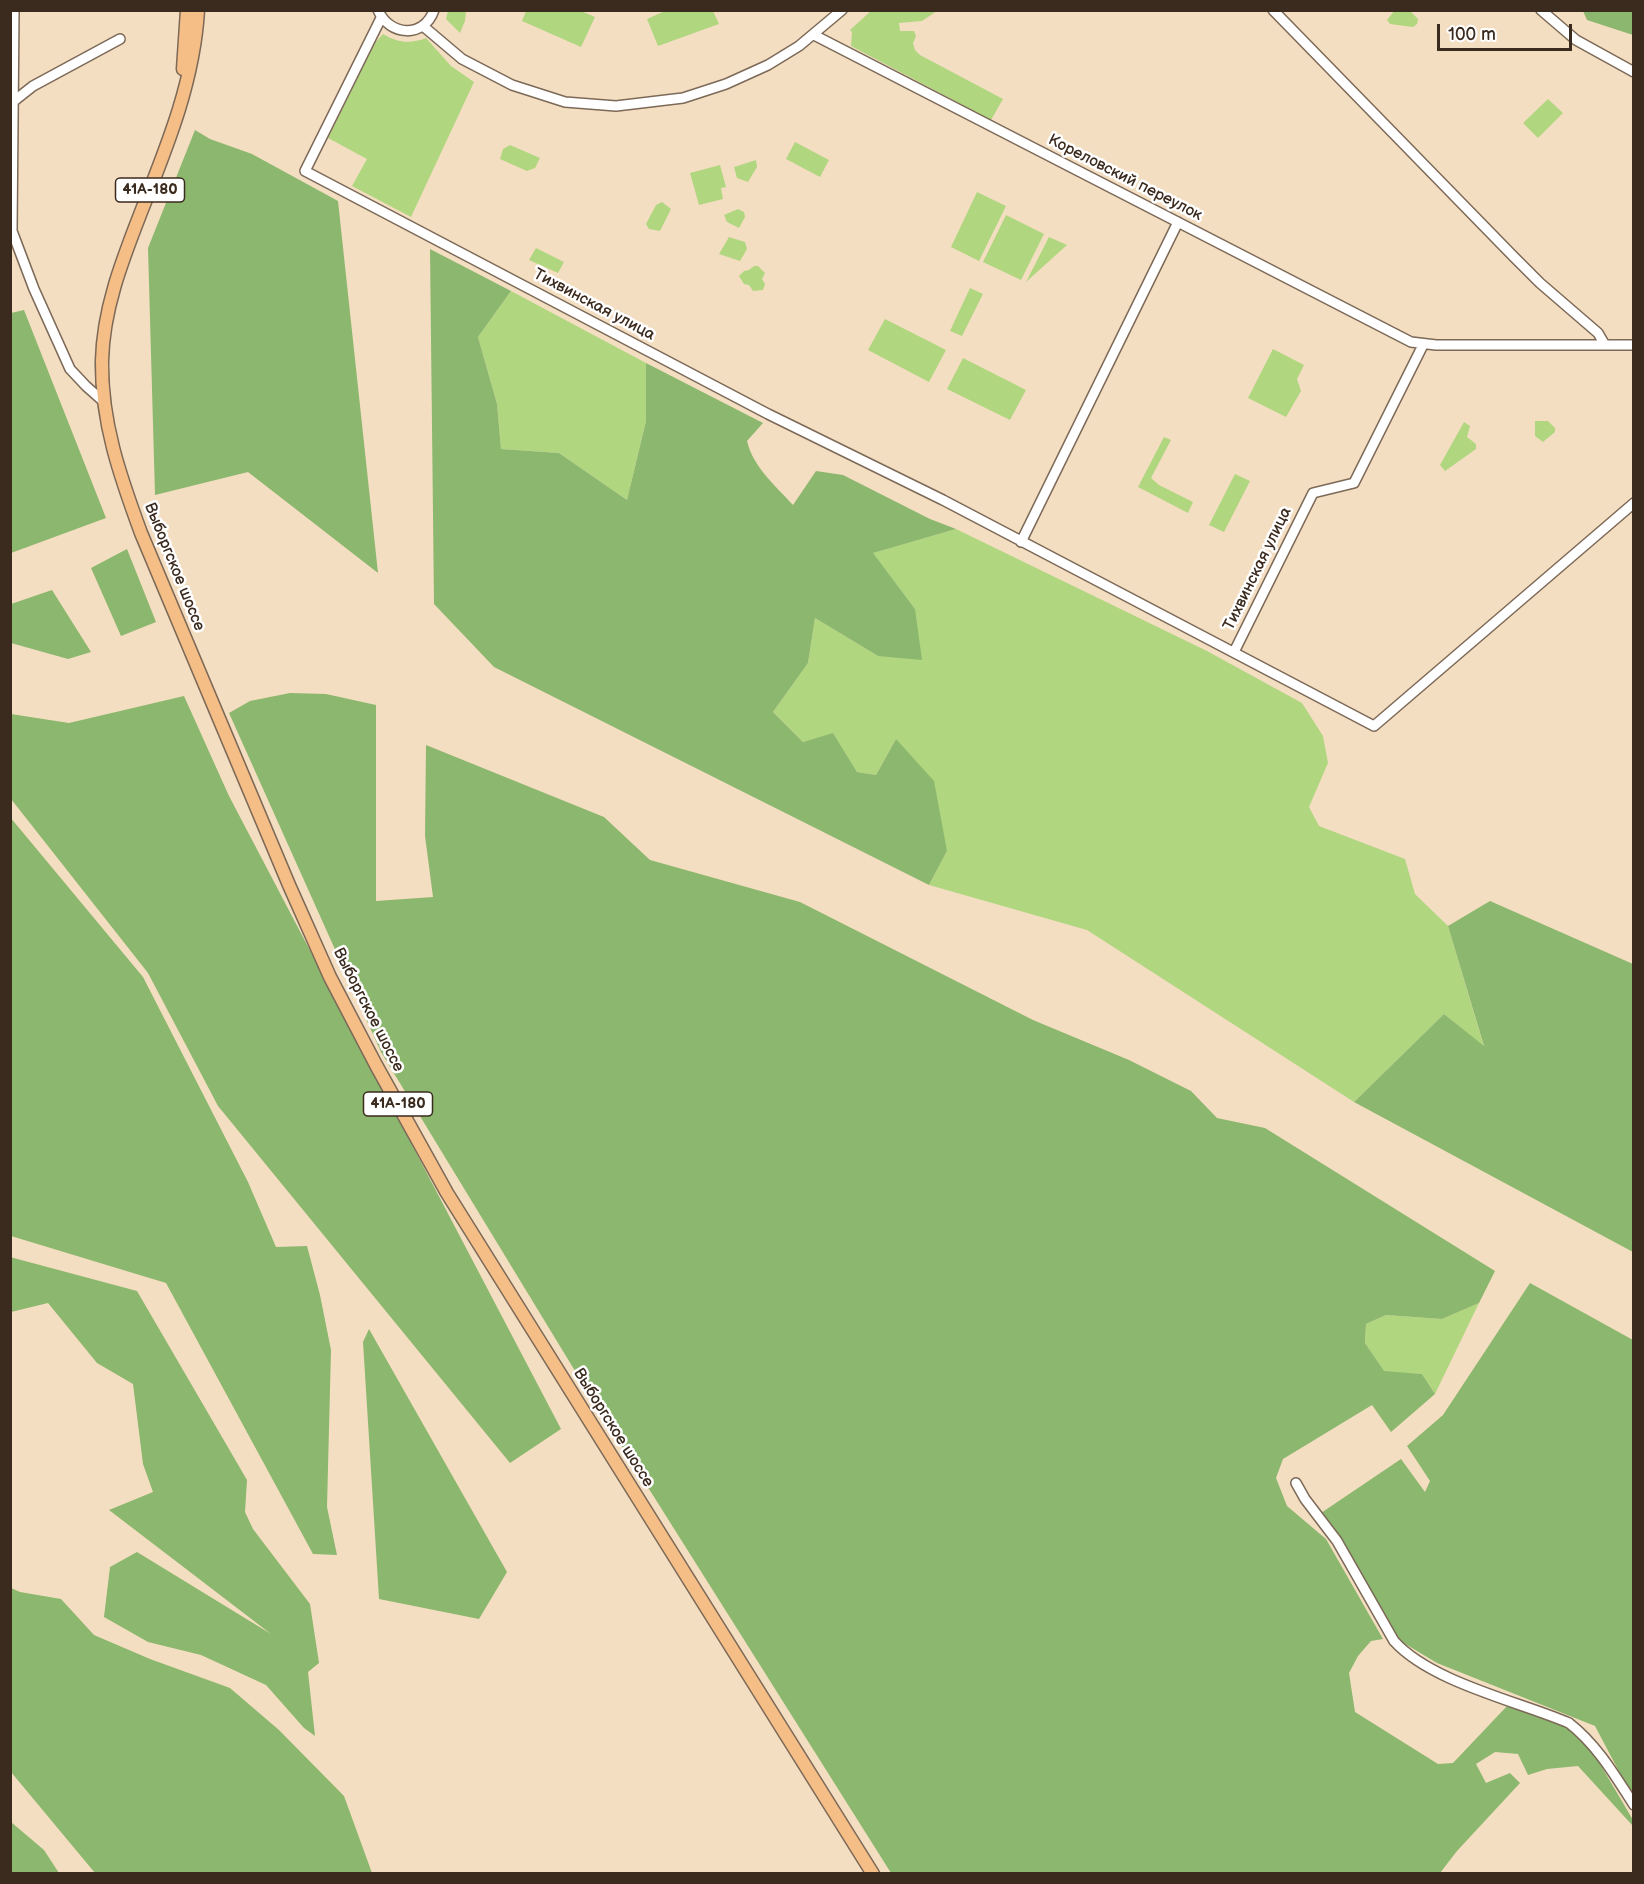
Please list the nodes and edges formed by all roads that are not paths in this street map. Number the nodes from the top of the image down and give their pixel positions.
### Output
1 (14, 10) edge
2 (187, 10) edge
3 (198, 10) edge
4 (434, 10) edge
5 (842, 10) edge
6 (1273, 10) edge
7 (1541, 10) edge
8 (379, 14) edge
9 (423, 26) junction
10 (814, 34) junction
11 (120, 39) dead end
12 (1634, 72) edge
13 (14, 101) junction
14 (177, 115) junction
15 (1178, 222) junction
16 (1423, 345) junction
17 (1605, 345) junction
18 (1634, 345) edge
19 (104, 402) junction
20 (1634, 503) edge
21 (1021, 542) junction
22 (1234, 652) junction
23 (1296, 1483) dead end
24 (1634, 1805) edge
25 (873, 1874) edge

1 - 13 street
2 - 14 main road, Выборгское шоссе / 41А-180
3 - 14 main road, Выборгское шоссе / 41А-180
4 - 9 street
5 - 10 street
6 - 17 street
7 - 12 street
8 - 9 street
8 - 21 street, Тихвинская улица
9 - 10 street
10 - 15 street, Кореловский переулок
11 - 13 street
13 - 19 street
14 - 19 main road, Выборгское шоссе / 41А-180
15 - 16 street, Кореловский переулок
15 - 21 street
16 - 17 street
16 - 22 street, Тихвинская улица
17 - 18 street
19 - 25 main road, Выборгское шоссе / 41А-180
20 - 22 street
21 - 22 street, Тихвинская улица
23 - 24 street

